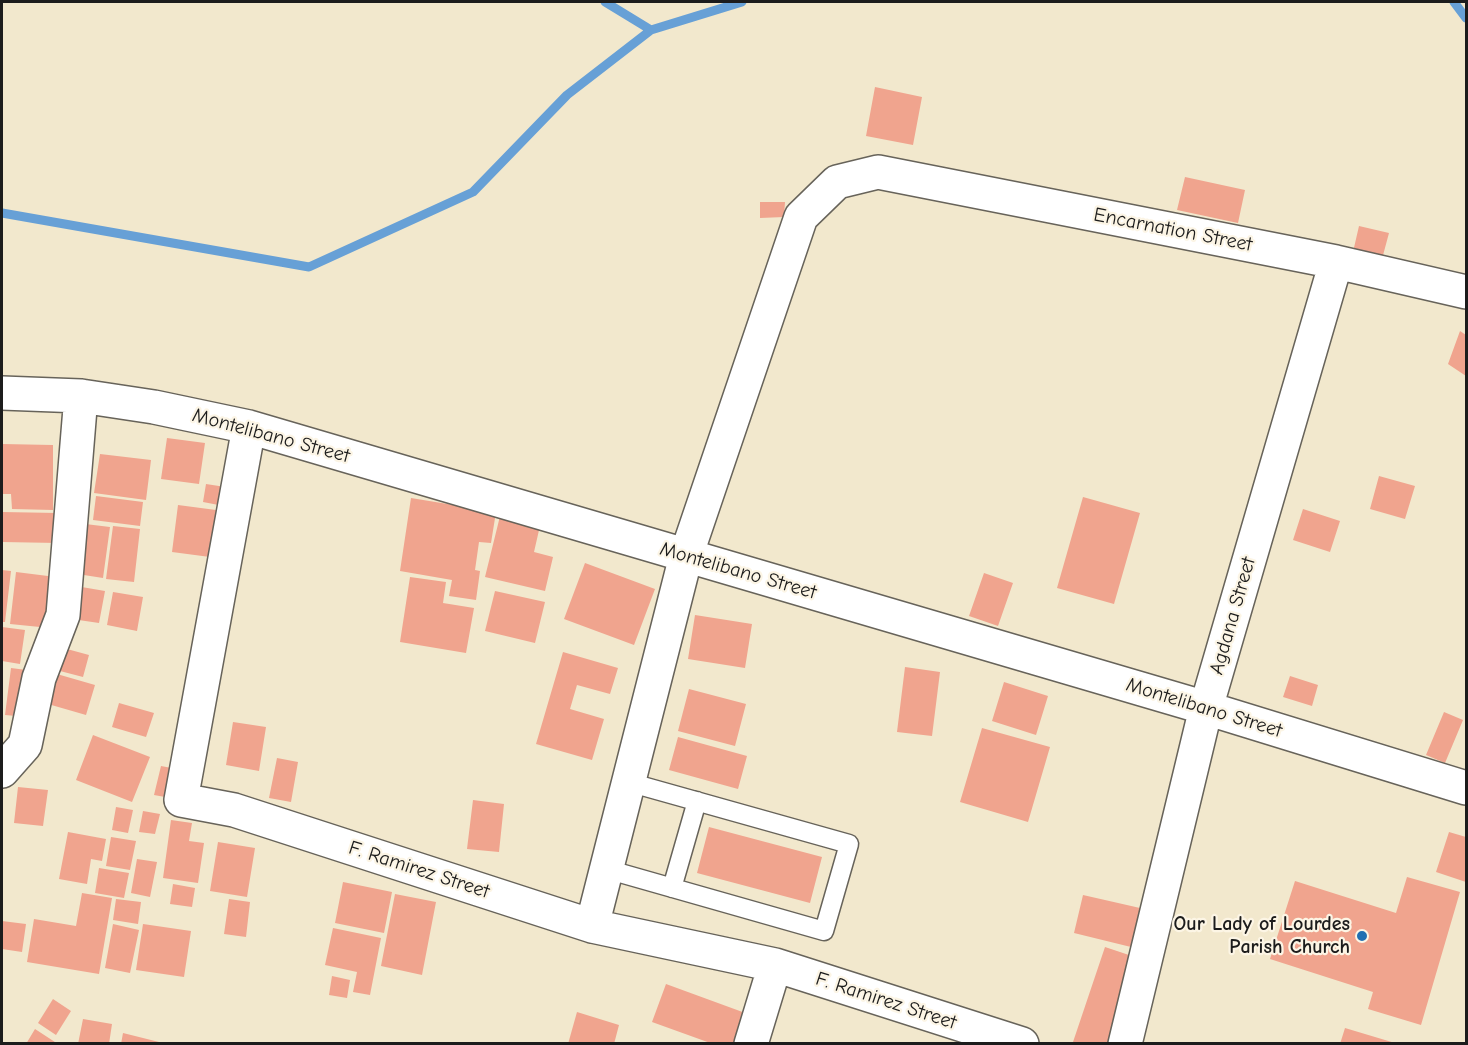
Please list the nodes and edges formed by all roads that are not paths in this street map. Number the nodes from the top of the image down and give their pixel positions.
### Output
1 (1336, 262) junction
2 (1467, 292) edge
3 (2, 393) edge
4 (81, 396) junction
5 (249, 427) junction
6 (686, 556) junction
7 (1206, 708) junction
8 (2, 771) edge
9 (628, 782) junction
10 (1467, 788) edge
11 (697, 801) junction
12 (606, 869) junction
13 (672, 888) junction
14 (592, 926) junction
15 (775, 965) junction
16 (752, 1044) edge
17 (1022, 1044) edge
18 (1125, 1044) edge

1 - 2 street, Encarnation Street
1 - 6 street, Encarnation Street
1 - 7 street, Agdana Street
3 - 4 street, Montelibano Street
4 - 5 street, Montelibano Street
4 - 8 street
5 - 6 street, Montelibano Street
5 - 14 street, F. Ramirez Street
6 - 7 street, Montelibano Street
6 - 9 street
7 - 10 street, Montelibano Street
7 - 18 street, Agdana Street
9 - 11 lane
9 - 12 street
11 - 13 lane
11 - 13 lane
12 - 13 lane
12 - 14 street
14 - 15 street, F. Ramirez Street
15 - 16 street
15 - 17 street, F. Ramirez Street

